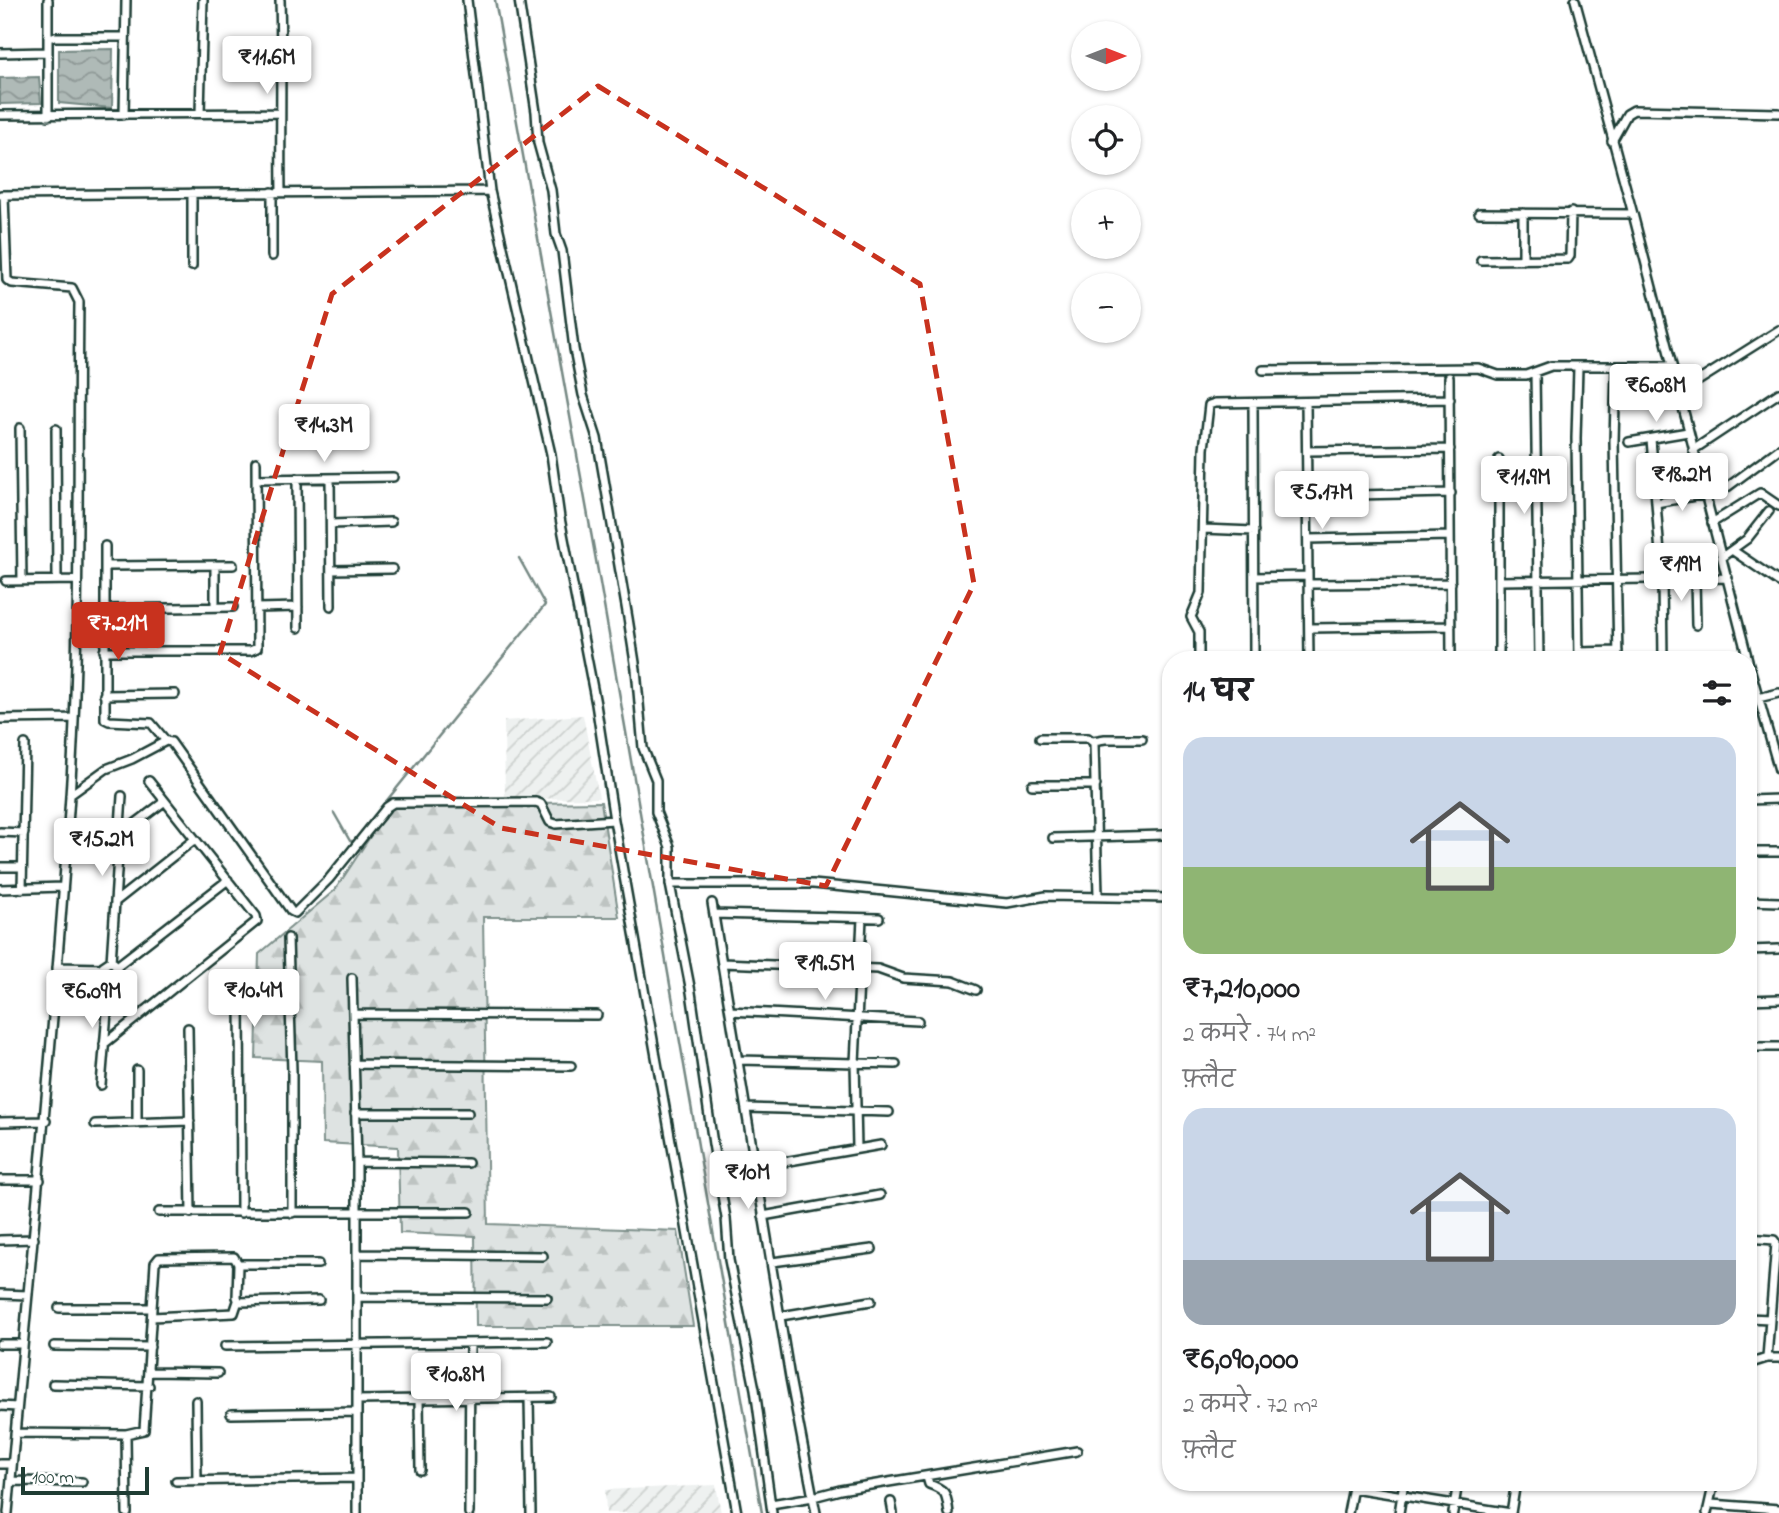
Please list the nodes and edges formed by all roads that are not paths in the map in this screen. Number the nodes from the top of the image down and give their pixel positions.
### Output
1 (48, 0) edge
2 (126, 0) edge
3 (204, 0) edge
4 (280, 0) edge
5 (467, 0) edge
6 (519, 0) edge
7 (1575, 0) edge
8 (48, 37) junction
9 (125, 37) junction
10 (47, 52) junction
11 (0, 54) edge
12 (200, 113) junction
13 (280, 113) junction
14 (1779, 113) edge
15 (124, 115) junction
16 (0, 116) edge
17 (47, 116) junction
18 (1612, 141) junction
19 (490, 191) junction
20 (272, 192) junction
21 (281, 192) junction
22 (192, 193) junction
23 (2, 195) edge
24 (1571, 212) junction
25 (1479, 213) dead end
26 (1522, 213) junction
27 (1633, 214) junction
28 (272, 256) dead end
29 (1481, 260) dead end
30 (1523, 260) junction
31 (192, 266) dead end
32 (1779, 330) edge
33 (1672, 366) junction
34 (1578, 367) junction
35 (1616, 367) junction
36 (1263, 370) dead end
37 (1535, 372) junction
38 (1449, 377) dead end
39 (1679, 393) junction
40 (1779, 393) edge
41 (1450, 399) junction
42 (1306, 402) junction
43 (1253, 403) junction
44 (20, 428) dead end
45 (56, 429) dead end
46 (1688, 432) junction
47 (1651, 439) junction
48 (1629, 442) dead end
49 (1450, 449) junction
50 (1779, 449) edge
51 (1693, 450) junction
52 (1307, 451) junction
53 (1499, 459) dead end
54 (256, 462) dead end
55 (393, 477) dead end
56 (297, 478) junction
57 (330, 478) junction
58 (256, 479) junction
59 (1451, 493) junction
60 (1308, 496) junction
61 (1704, 496) junction
62 (1656, 503) junction
63 (1779, 506) edge
64 (1769, 511) dead end
65 (391, 522) dead end
66 (1712, 523) junction
67 (331, 524) junction
68 (1203, 530) junction
69 (1254, 531) junction
70 (1450, 536) junction
71 (1308, 539) junction
72 (105, 546) dead end
73 (1732, 550) junction
74 (1722, 557) junction
75 (215, 565) junction
76 (233, 565) dead end
77 (105, 566) junction
78 (391, 569) dead end
79 (1779, 569) edge
80 (331, 570) junction
81 (1254, 577) junction
82 (1728, 578) junction
83 (1578, 579) junction
84 (1616, 579) junction
85 (1662, 579) junction
86 (1695, 579) junction
87 (57, 580) junction
88 (77, 580) junction
89 (1308, 580) junction
90 (1776, 580) edge
91 (6, 581) dead end
92 (22, 581) junction
93 (1500, 581) junction
94 (1538, 581) junction
95 (1451, 583) junction
96 (331, 606) dead end
97 (215, 607) junction
98 (233, 607) dead end
99 (298, 607) junction
100 (257, 608) junction
101 (105, 609) junction
102 (1696, 625) dead end
103 (1451, 626) junction
104 (298, 628) dead end
105 (1310, 628) junction
106 (1199, 651) edge
107 (1254, 651) edge
108 (1309, 651) edge
109 (1451, 651) edge
110 (1499, 651) edge
111 (1539, 651) edge
112 (1579, 651) edge
113 (1618, 651) edge
114 (1663, 651) edge
115 (1745, 651) edge
116 (104, 652) junction
117 (1779, 693) edge
118 (175, 694) dead end
119 (1757, 694) edge
120 (104, 695) junction
121 (1758, 698) junction
122 (74, 718) junction
123 (0, 719) edge
124 (1040, 738) dead end
125 (1142, 739) dead end
126 (166, 741) junction
127 (1093, 741) junction
128 (24, 744) dead end
129 (1779, 770) edge
130 (149, 781) dead end
131 (1032, 785) dead end
132 (1096, 785) junction
133 (70, 795) junction
134 (122, 796) dead end
135 (1757, 800) edge
136 (1779, 800) edge
137 (165, 801) junction
138 (614, 820) junction
139 (0, 832) edge
140 (24, 832) junction
141 (120, 835) junction
142 (1162, 835) edge
143 (1097, 837) junction
144 (1053, 838) dead end
145 (195, 839) junction
146 (1757, 852) edge
147 (1779, 852) edge
148 (0, 867) edge
149 (22, 867) junction
150 (228, 880) junction
151 (670, 884) junction
152 (63, 887) junction
153 (0, 889) edge
154 (22, 889) junction
155 (1098, 895) junction
156 (1162, 898) edge
157 (1757, 901) edge
158 (115, 902) junction
159 (1779, 902) edge
160 (712, 903) dead end
161 (714, 914) junction
162 (862, 918) junction
163 (880, 918) dead end
164 (288, 938) dead end
165 (1757, 950) edge
166 (1779, 950) edge
167 (722, 963) junction
168 (114, 964) junction
169 (57, 967) junction
170 (103, 968) junction
171 (859, 969) junction
172 (110, 976) junction
173 (352, 978) dead end
174 (240, 989) dead end
175 (976, 990) dead end
176 (1779, 999) edge
177 (1757, 1000) edge
178 (730, 1011) junction
179 (353, 1014) junction
180 (597, 1015) dead end
181 (856, 1018) junction
182 (918, 1021) dead end
183 (188, 1028) dead end
184 (104, 1044) junction
185 (1757, 1047) edge
186 (1779, 1047) edge
187 (739, 1060) junction
188 (855, 1063) junction
189 (354, 1064) junction
190 (896, 1064) dead end
191 (571, 1066) dead end
192 (136, 1070) dead end
193 (101, 1085) dead end
194 (747, 1108) junction
195 (856, 1111) junction
196 (889, 1112) dead end
197 (355, 1113) junction
198 (468, 1113) dead end
199 (46, 1121) junction
200 (190, 1121) junction
201 (0, 1122) edge
202 (137, 1123) junction
203 (95, 1124) dead end
204 (881, 1145) dead end
205 (857, 1148) junction
206 (357, 1162) junction
207 (468, 1163) dead end
208 (755, 1167) junction
209 (0, 1180) edge
210 (40, 1180) junction
211 (880, 1195) dead end
212 (159, 1212) dead end
213 (469, 1212) dead end
214 (191, 1213) junction
215 (242, 1213) junction
216 (292, 1213) junction
217 (358, 1213) junction
218 (763, 1216) junction
219 (34, 1239) junction
220 (1757, 1239) edge
221 (0, 1240) edge
222 (872, 1248) dead end
223 (358, 1254) junction
224 (543, 1256) dead end
225 (772, 1262) junction
226 (238, 1264) junction
227 (318, 1264) dead end
228 (0, 1294) edge
229 (28, 1295) junction
230 (357, 1297) junction
231 (547, 1298) dead end
232 (319, 1300) dead end
233 (238, 1301) junction
234 (871, 1301) dead end
235 (152, 1307) junction
236 (60, 1308) dead end
237 (781, 1316) junction
238 (152, 1317) junction
239 (1757, 1318) edge
240 (1770, 1319) junction
241 (547, 1342) dead end
242 (0, 1344) edge
243 (23, 1344) junction
244 (470, 1344) junction
245 (54, 1346) dead end
246 (226, 1346) dead end
247 (358, 1346) junction
248 (150, 1347) junction
249 (1767, 1358) junction
250 (1779, 1358) edge
251 (1757, 1361) edge
252 (150, 1372) junction
253 (218, 1373) dead end
254 (54, 1384) dead end
255 (149, 1386) junction
256 (470, 1397) junction
257 (551, 1397) dead end
258 (529, 1398) junction
259 (357, 1399) junction
260 (419, 1399) junction
261 (196, 1401) dead end
262 (0, 1406) edge
263 (18, 1407) junction
264 (357, 1412) junction
265 (231, 1414) dead end
266 (15, 1433) junction
267 (126, 1434) junction
268 (1077, 1451) dead end
269 (0, 1464) edge
270 (12, 1464) junction
271 (420, 1470) dead end
272 (357, 1478) junction
273 (927, 1480) junction
274 (11, 1481) junction
275 (176, 1481) dead end
276 (197, 1481) junction
277 (82, 1482) dead end
278 (1352, 1491) edge
279 (1386, 1491) edge
280 (1402, 1491) edge
281 (1457, 1491) edge
282 (1515, 1491) edge
283 (1713, 1491) edge
284 (1402, 1494) junction
285 (813, 1497) junction
286 (891, 1503) dead end
287 (1455, 1503) junction
288 (771, 1504) junction
289 (1711, 1504) junction
290 (1779, 1509) edge
291 (8, 1513) edge
292 (127, 1513) edge
293 (357, 1513) edge
294 (469, 1513) edge
295 (531, 1513) edge
296 (737, 1513) edge
297 (772, 1513) edge
298 (816, 1513) edge
299 (893, 1513) edge
300 (949, 1513) edge
301 (1348, 1513) edge
302 (1399, 1513) edge
303 (1453, 1513) edge
304 (1511, 1513) edge
305 (1707, 1513) edge

1 - 8 street
2 - 9 street
3 - 12 street
4 - 13 street
5 - 19 street
6 - 151 street
7 - 18 street
8 - 9 street
8 - 10 street
9 - 15 street
10 - 11 street
10 - 17 street
12 - 13 street
12 - 15 street
13 - 21 street
14 - 18 street
15 - 17 street
16 - 17 street
18 - 27 street
19 - 21 street
19 - 138 street
20 - 21 street
20 - 22 street
20 - 28 street
22 - 23 street
22 - 31 street
23 - 88 street
24 - 26 street
24 - 27 street
24 - 30 street
25 - 26 street
26 - 30 street
27 - 33 street
29 - 30 street
32 - 39 street
33 - 35 street
33 - 39 street
34 - 35 street
34 - 37 street
34 - 83 street
35 - 84 street
36 - 37 street
37 - 94 street
38 - 41 street
39 - 46 street
40 - 51 street
41 - 42 street
41 - 49 street
42 - 43 street
42 - 52 street
43 - 68 street
43 - 69 street
44 - 92 street
45 - 87 street
46 - 47 street
46 - 51 street
47 - 48 street
47 - 62 street
49 - 52 street
49 - 59 street
50 - 61 street
51 - 61 street
52 - 60 street
53 - 93 street
54 - 58 street
55 - 57 street
56 - 57 street
56 - 58 street
56 - 99 street
57 - 67 street
58 - 100 street
59 - 60 street
59 - 70 street
60 - 71 street
61 - 62 street
61 - 66 street
62 - 85 street
63 - 66 street
64 - 73 street
65 - 67 street
66 - 74 street
67 - 80 street
68 - 69 street
68 - 106 street
69 - 81 street
70 - 71 street
70 - 95 street
71 - 89 street
72 - 77 street
73 - 74 street
73 - 90 street
74 - 82 street
75 - 76 street
75 - 77 street
75 - 97 street
77 - 101 street
78 - 80 street
79 - 90 street
80 - 96 street
81 - 89 street
81 - 107 street
82 - 86 street
82 - 115 street
83 - 84 street
83 - 94 street
83 - 112 street
84 - 85 street
84 - 113 street
85 - 86 street
85 - 114 street
86 - 102 street
87 - 88 street
87 - 92 street
88 - 122 street
89 - 95 street
89 - 105 street
91 - 92 street
93 - 94 street
93 - 110 street
94 - 111 street
95 - 103 street
97 - 98 street
97 - 101 street
99 - 100 street
99 - 104 street
100 - 116 street
101 - 116 street
103 - 105 street
103 - 109 street
105 - 108 street
116 - 120 street
117 - 121 street
118 - 120 street
119 - 121 street
120 - 126 street
121 - 129 street
122 - 123 street
122 - 133 street
124 - 127 street
125 - 127 street
126 - 133 street
126 - 138 street
127 - 132 street
128 - 140 street
130 - 137 street
131 - 132 street
132 - 143 street
133 - 152 street
134 - 141 street
135 - 136 street
137 - 141 street
137 - 145 street
138 - 296 street
139 - 140 street
140 - 149 street
141 - 158 street
142 - 143 street
143 - 144 street
143 - 155 street
145 - 150 street
145 - 158 street
146 - 147 street
148 - 149 street
149 - 154 street
150 - 168 street
150 - 184 street
151 - 155 street
151 - 288 street
152 - 154 street
152 - 169 street
153 - 154 street
155 - 156 street
157 - 159 street
158 - 168 street
160 - 161 street
161 - 162 street
161 - 167 street
162 - 163 street
162 - 171 street
164 - 216 street
165 - 166 street
167 - 171 street
167 - 178 street
168 - 170 street
168 - 172 street
169 - 170 street
169 - 199 street
170 - 172 street
171 - 175 street
171 - 181 street
172 - 184 street
173 - 179 street
174 - 215 street
176 - 177 street
178 - 181 street
178 - 187 street
179 - 180 street
179 - 189 street
181 - 182 street
181 - 188 street
183 - 200 street
184 - 193 street
185 - 186 street
187 - 188 street
187 - 194 street
188 - 190 street
188 - 195 street
189 - 191 street
189 - 197 street
192 - 202 street
194 - 195 street
194 - 208 street
195 - 196 street
195 - 205 street
197 - 198 street
197 - 206 street
199 - 201 street
199 - 210 street
200 - 202 street
200 - 214 street
202 - 203 street
204 - 205 street
205 - 208 street
206 - 207 street
206 - 217 street
208 - 218 street
209 - 210 street
210 - 219 street
211 - 218 street
212 - 214 street
213 - 217 street
214 - 215 street
215 - 216 street
216 - 217 street
217 - 223 street
218 - 225 street
219 - 221 street
219 - 229 street
220 - 240 street
222 - 225 street
223 - 224 street
223 - 230 street
225 - 237 street
226 - 227 street
226 - 233 street
226 - 235 street
228 - 229 street
229 - 243 street
230 - 231 street
230 - 247 street
232 - 233 street
233 - 238 street
234 - 237 street
235 - 236 street
235 - 238 street
237 - 285 street
238 - 248 street
239 - 240 street
240 - 249 street
241 - 244 street
242 - 243 street
243 - 263 street
244 - 247 street
244 - 256 street
245 - 248 street
246 - 247 street
247 - 259 street
248 - 252 street
249 - 250 street
249 - 251 street
252 - 253 street
252 - 255 street
254 - 255 street
255 - 267 street
256 - 258 street
256 - 260 street
256 - 294 street
257 - 258 street
258 - 295 street
259 - 260 street
259 - 264 street
260 - 271 street
261 - 276 street
262 - 263 street
263 - 266 street
264 - 265 street
264 - 272 street
266 - 267 street
266 - 270 street
267 - 292 street
268 - 273 street
269 - 270 street
270 - 274 street
272 - 276 street
272 - 293 street
273 - 285 street
273 - 300 street
274 - 277 street
274 - 291 street
275 - 276 street
278 - 301 street
279 - 284 street
280 - 284 street
281 - 287 street
282 - 304 street
283 - 289 street
284 - 287 street
284 - 302 street
285 - 288 street
285 - 298 street
286 - 299 street
287 - 303 street
287 - 304 street
288 - 297 street
289 - 290 street
289 - 305 street

